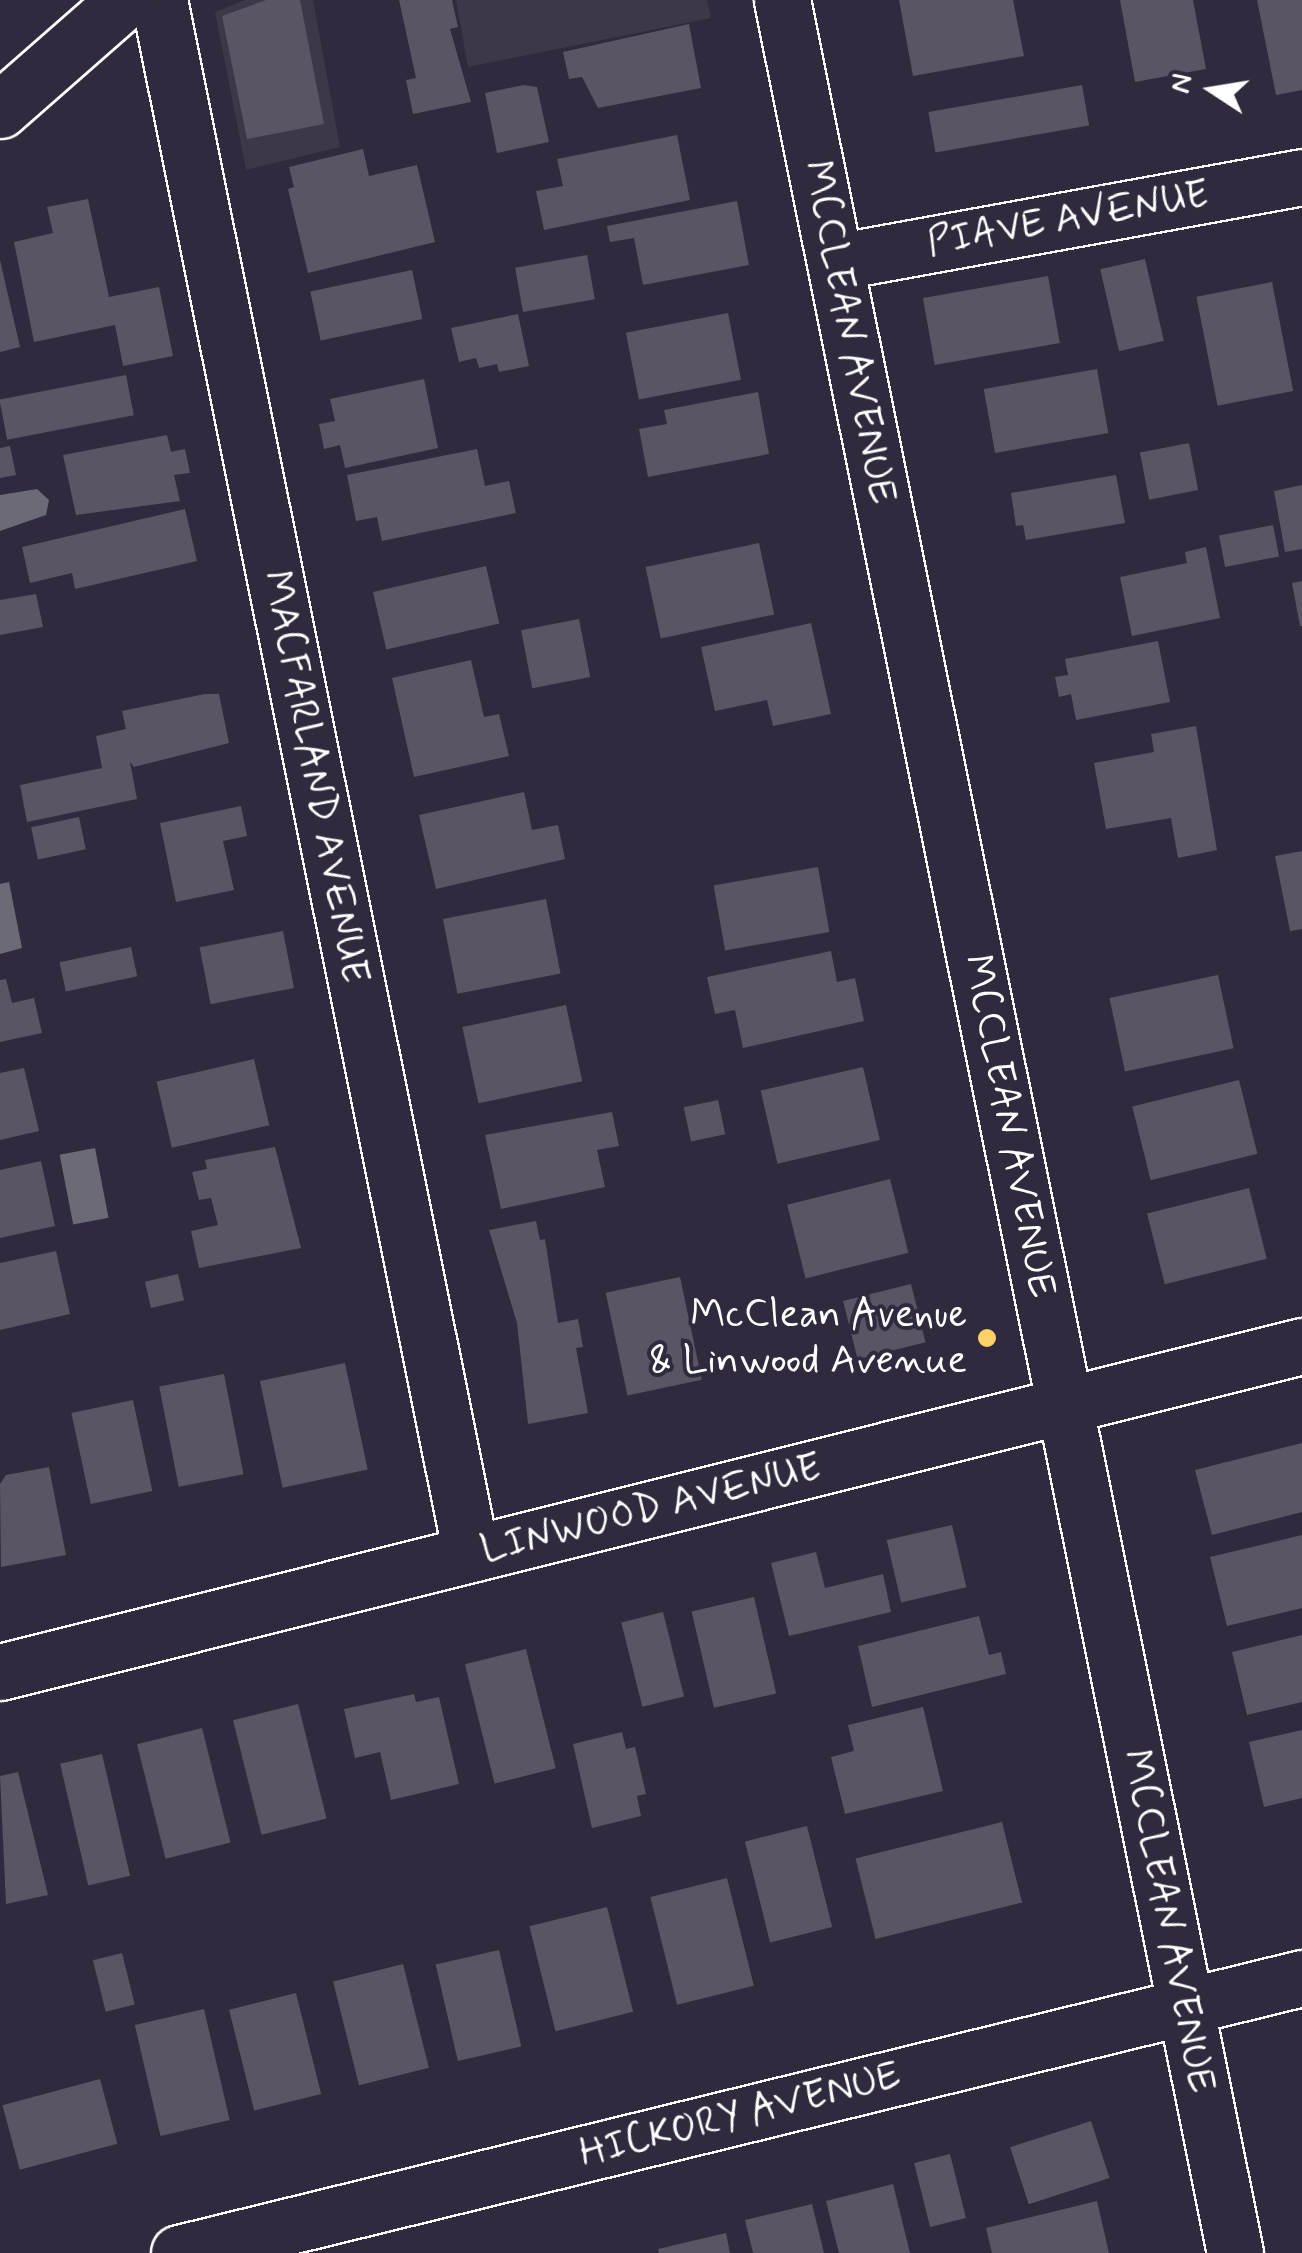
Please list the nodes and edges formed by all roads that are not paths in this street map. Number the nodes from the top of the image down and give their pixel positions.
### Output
1 (125, 0) edge
2 (159, 0) edge
3 (782, 0) edge
4 (0, 110) edge
5 (1302, 176) edge
6 (835, 262) junction
7 (1302, 1346) edge
8 (1065, 1406) junction
9 (471, 1554) junction
10 (0, 1672) edge
11 (1302, 1978) edge
12 (1186, 2006) junction
13 (179, 2253) edge
14 (1234, 2253) edge

1 - 4 street
2 - 9 street, MACFARLAND AVENUE
3 - 6 street, MCCLEAN AVENUE
5 - 6 street, PIAVE AVENUE
6 - 8 street, MCCLEAN AVENUE
7 - 8 street, LINWOOD AVENUE
8 - 9 street, LINWOOD AVENUE
8 - 12 street, MCCLEAN AVENUE
9 - 10 street, LINWOOD AVENUE
11 - 12 street, HICKORY AVENUE
12 - 13 street, HICKORY AVENUE
12 - 14 street, MCCLEAN AVENUE

